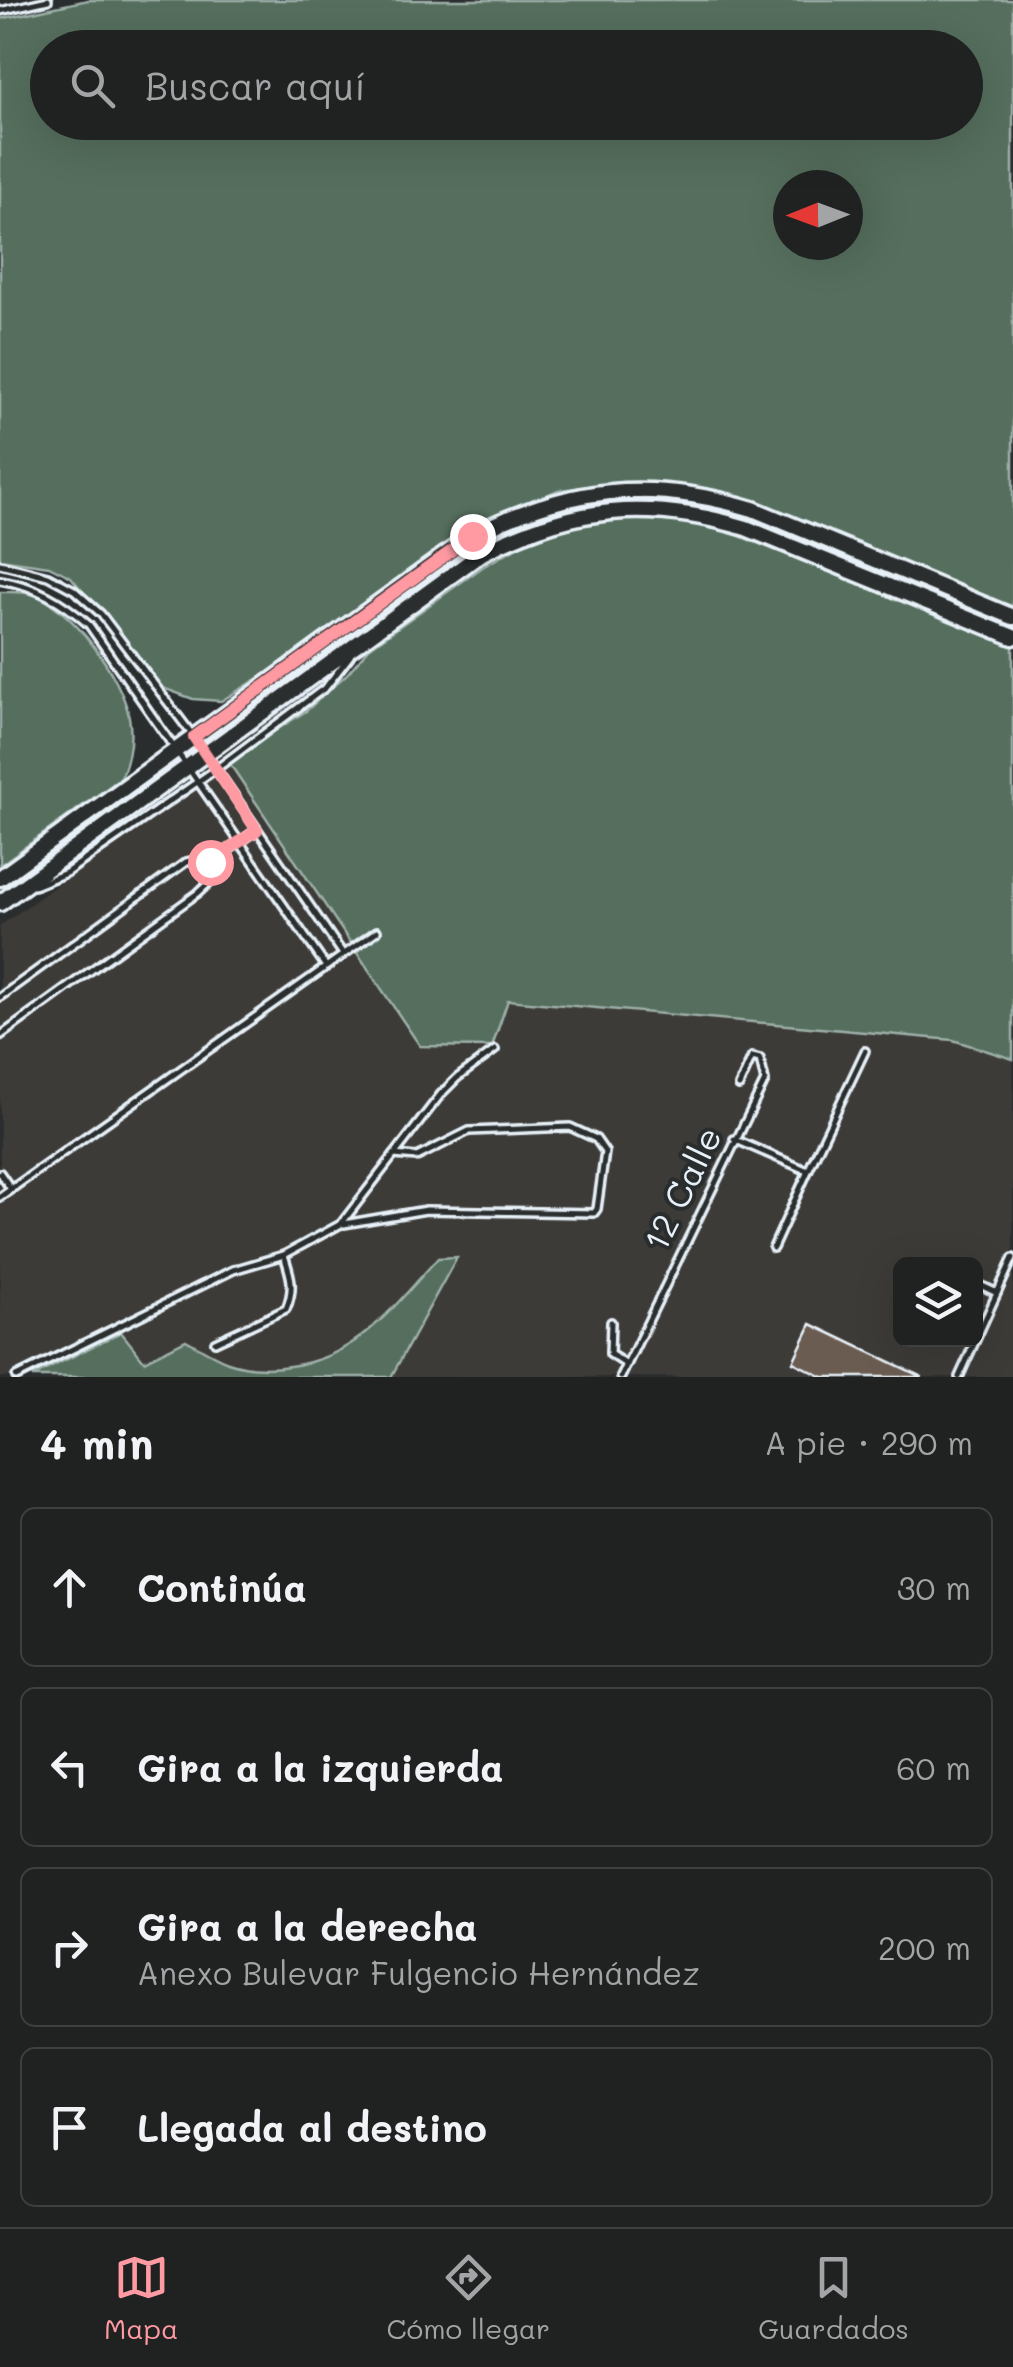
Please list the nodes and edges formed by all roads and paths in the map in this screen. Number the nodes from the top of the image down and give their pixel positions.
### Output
1 (48, 0) edge
2 (0, 11) edge
3 (0, 564) edge
4 (0, 580) edge
5 (1013, 617) edge
6 (366, 636) junction
7 (1013, 637) edge
8 (194, 737) junction
9 (174, 752) junction
10 (206, 754) junction
11 (186, 768) junction
12 (216, 769) junction
13 (196, 782) junction
14 (257, 830) junction
15 (240, 842) junction
16 (210, 862) junction
17 (0, 878) edge
18 (6, 898) edge
19 (377, 931) dead end
20 (343, 954) junction
21 (325, 966) junction
22 (0, 997) edge
23 (0, 1036) edge
24 (495, 1050) dead end
25 (865, 1050) dead end
26 (738, 1086) dead end
27 (734, 1140) junction
28 (394, 1155) junction
29 (808, 1171) junction
30 (0, 1173) edge
31 (11, 1189) junction
32 (0, 1197) edge
33 (340, 1224) junction
34 (774, 1248) dead end
35 (284, 1255) junction
36 (1013, 1258) edge
37 (983, 1287) edge
38 (997, 1293) junction
39 (983, 1320) edge
40 (610, 1322) dead end
41 (215, 1342) dead end
42 (971, 1347) edge
43 (627, 1365) junction
44 (16, 1377) edge
45 (622, 1377) edge
46 (959, 1377) edge

1 - 2 lane
3 - 8 lane
4 - 9 lane
5 - 8 main road
6 - 7 main road
6 - 10 main road
6 - 12 lane
8 - 9 main road
8 - 10 lane
9 - 11 lane
9 - 17 main road
10 - 11 main road
10 - 12 lane
11 - 13 lane
11 - 18 main road
12 - 13 lane
12 - 14 lane
13 - 15 lane
13 - 18 lane
14 - 15 lane
14 - 20 lane
15 - 16 lane
15 - 21 lane
16 - 22 lane
16 - 23 lane
19 - 20 lane
20 - 21 lane
21 - 31 lane
24 - 28 lane
25 - 29 lane
26 - 27 lane, 12 Calle
27 - 29 lane
27 - 43 lane, 12 Calle
28 - 33 lane
28 - 33 lane
29 - 34 lane
30 - 31 lane
31 - 32 lane
33 - 35 lane
35 - 41 lane
35 - 44 lane
36 - 38 lane
37 - 38 lane
38 - 39 lane
40 - 43 lane
42 - 46 lane
43 - 45 lane, 12 Calle

